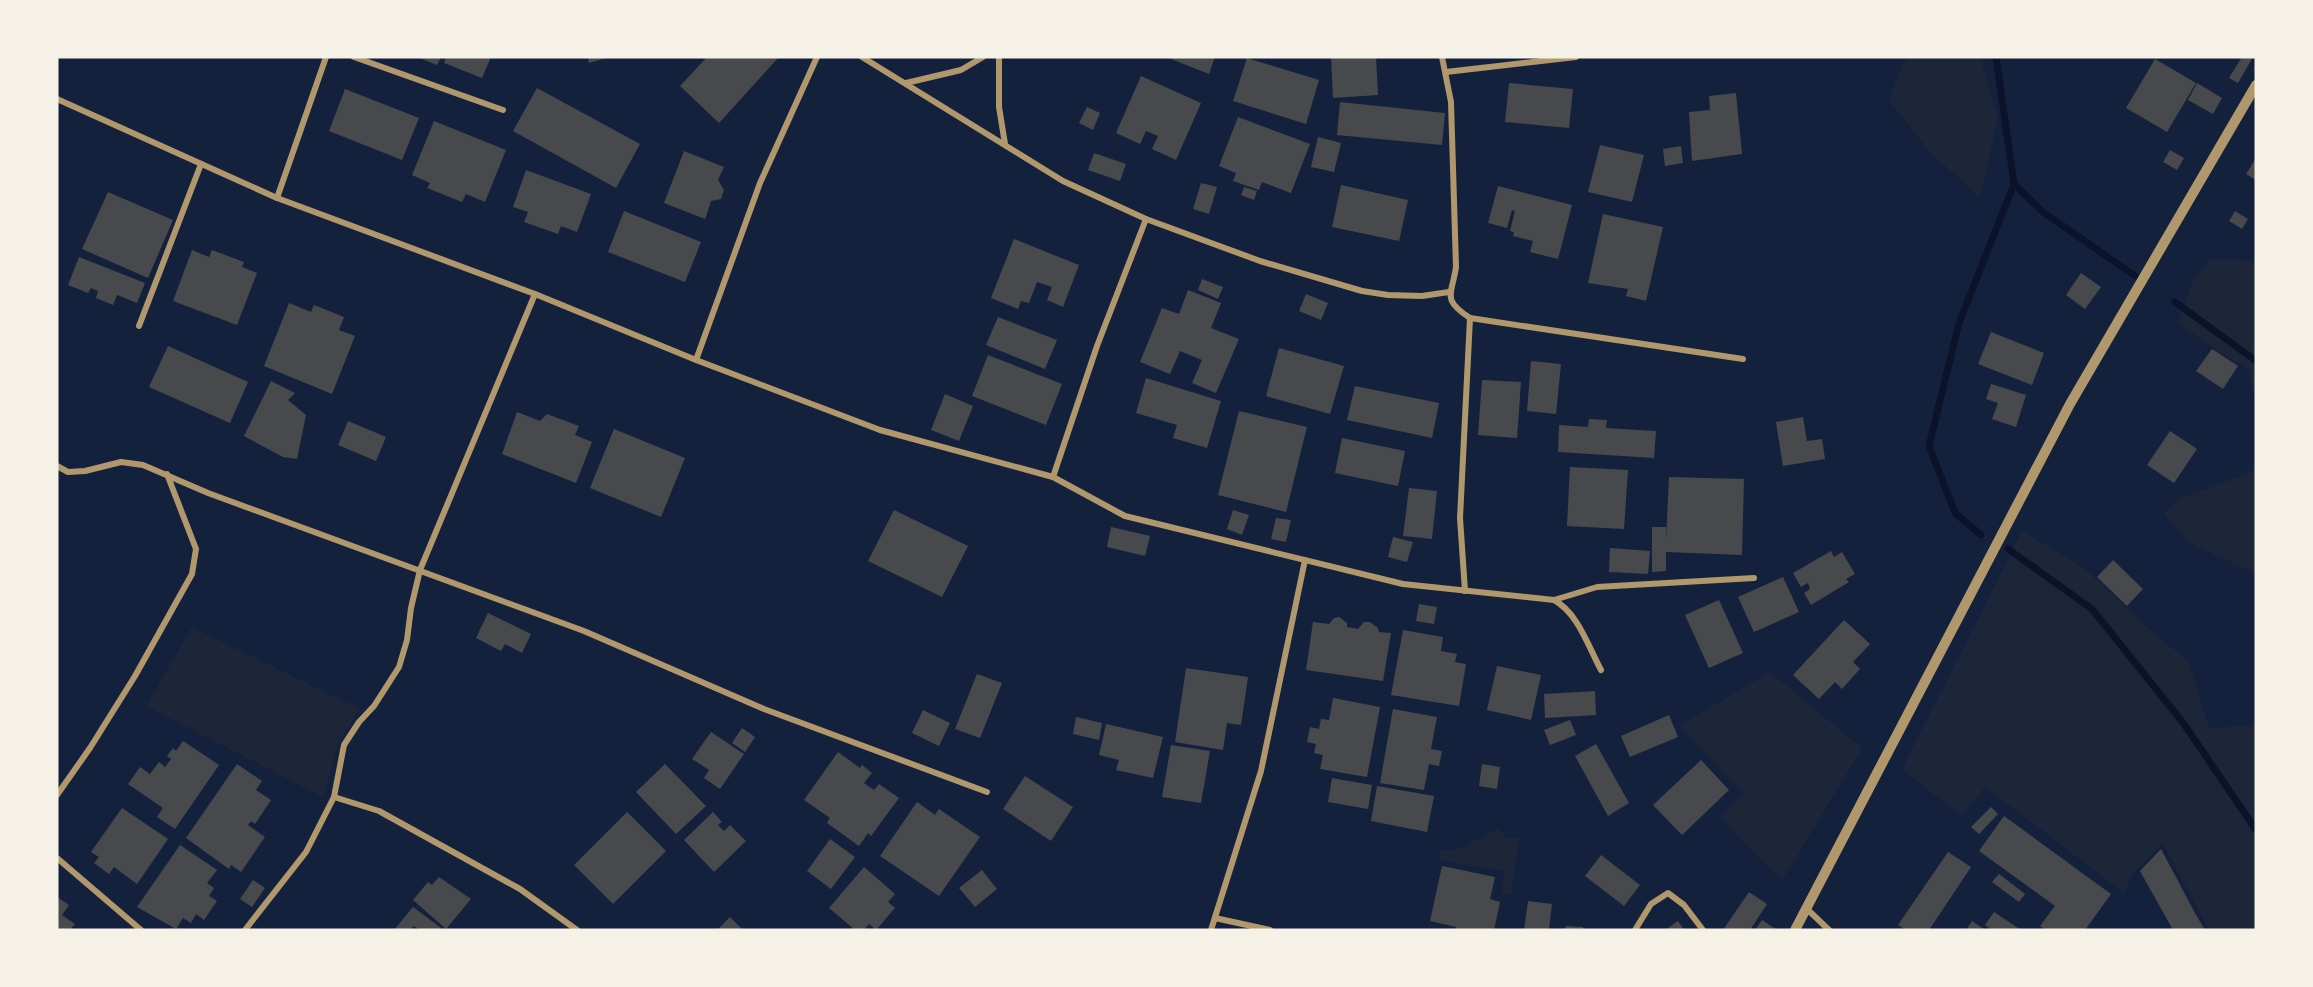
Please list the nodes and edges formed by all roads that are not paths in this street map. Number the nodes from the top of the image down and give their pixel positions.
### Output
1 (326, 57) edge
2 (354, 57) edge
3 (817, 57) edge
4 (862, 57) edge
5 (983, 57) edge
6 (999, 57) edge
7 (1442, 57) edge
8 (1576, 57) edge
9 (1446, 72) junction
10 (906, 83) junction
11 (2256, 85) edge
12 (57, 99) edge
13 (503, 110) dead end
14 (1005, 144) junction
15 (201, 164) junction
16 (277, 198) junction
17 (1146, 219) junction
18 (1449, 292) junction
19 (535, 294) junction
20 (1470, 318) junction
21 (139, 326) dead end
22 (1743, 359) dead end
23 (696, 360) junction
24 (57, 466) edge
25 (167, 474) junction
26 (1053, 477) junction
27 (1305, 560) junction
28 (420, 570) junction
29 (1754, 578) dead end
30 (1465, 591) junction
31 (1554, 600) junction
32 (1601, 670) dead end
33 (987, 792) dead end
34 (57, 795) edge
35 (334, 797) junction
36 (57, 858) edge
37 (1806, 908) junction
38 (1215, 918) junction
39 (141, 930) edge
40 (245, 930) edge
41 (577, 930) edge
42 (1211, 930) edge
43 (1270, 930) edge
44 (1635, 930) edge
45 (1703, 930) edge
46 (1795, 930) edge
47 (1829, 930) edge

1 - 16 street
2 - 13 street
3 - 23 street
4 - 10 street
5 - 10 street
6 - 14 street
7 - 9 street
8 - 9 street
9 - 18 street
10 - 14 street
11 - 37 street
12 - 15 street
14 - 17 street
15 - 16 street
15 - 21 street
16 - 19 street
17 - 18 street
17 - 26 street
18 - 20 street
19 - 23 street
19 - 28 street
20 - 22 street
20 - 30 street
23 - 26 street
24 - 25 street
25 - 28 street
25 - 34 street
26 - 27 street
27 - 30 street
27 - 38 street
28 - 33 street
28 - 35 street
29 - 31 street
30 - 31 street
31 - 32 street
35 - 40 street
35 - 41 street
36 - 39 street
37 - 46 street
37 - 47 street
38 - 42 street
38 - 43 street
44 - 45 street

